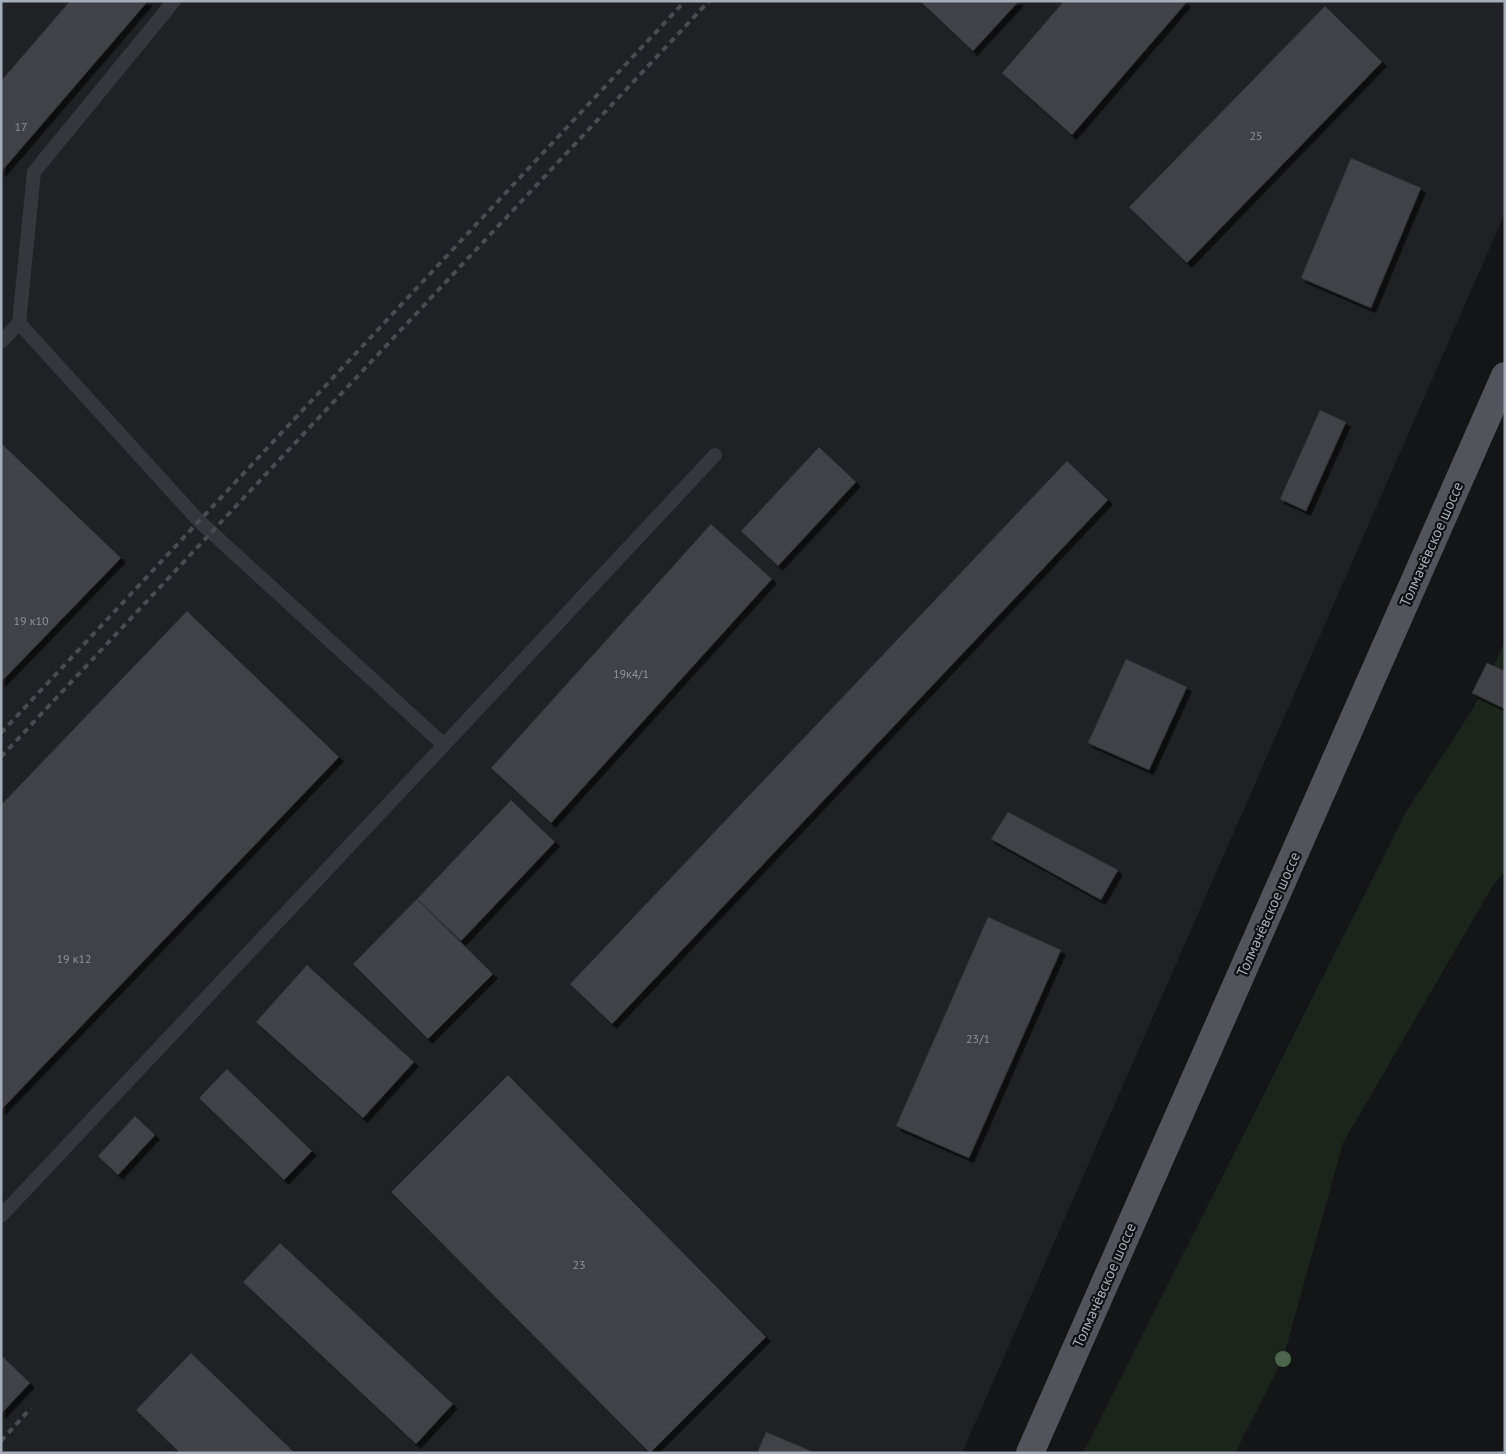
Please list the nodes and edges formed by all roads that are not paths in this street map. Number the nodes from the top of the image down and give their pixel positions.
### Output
1 (174, 1) edge
2 (19, 323) junction
3 (1, 342) edge
4 (1505, 376) edge
5 (715, 456) dead end
6 (444, 745) junction
7 (1, 1216) edge
8 (1030, 1453) edge

1 - 2 lane
2 - 3 lane
2 - 6 lane
4 - 8 main road, Толмачёвское шоссе
5 - 6 lane
6 - 7 lane

